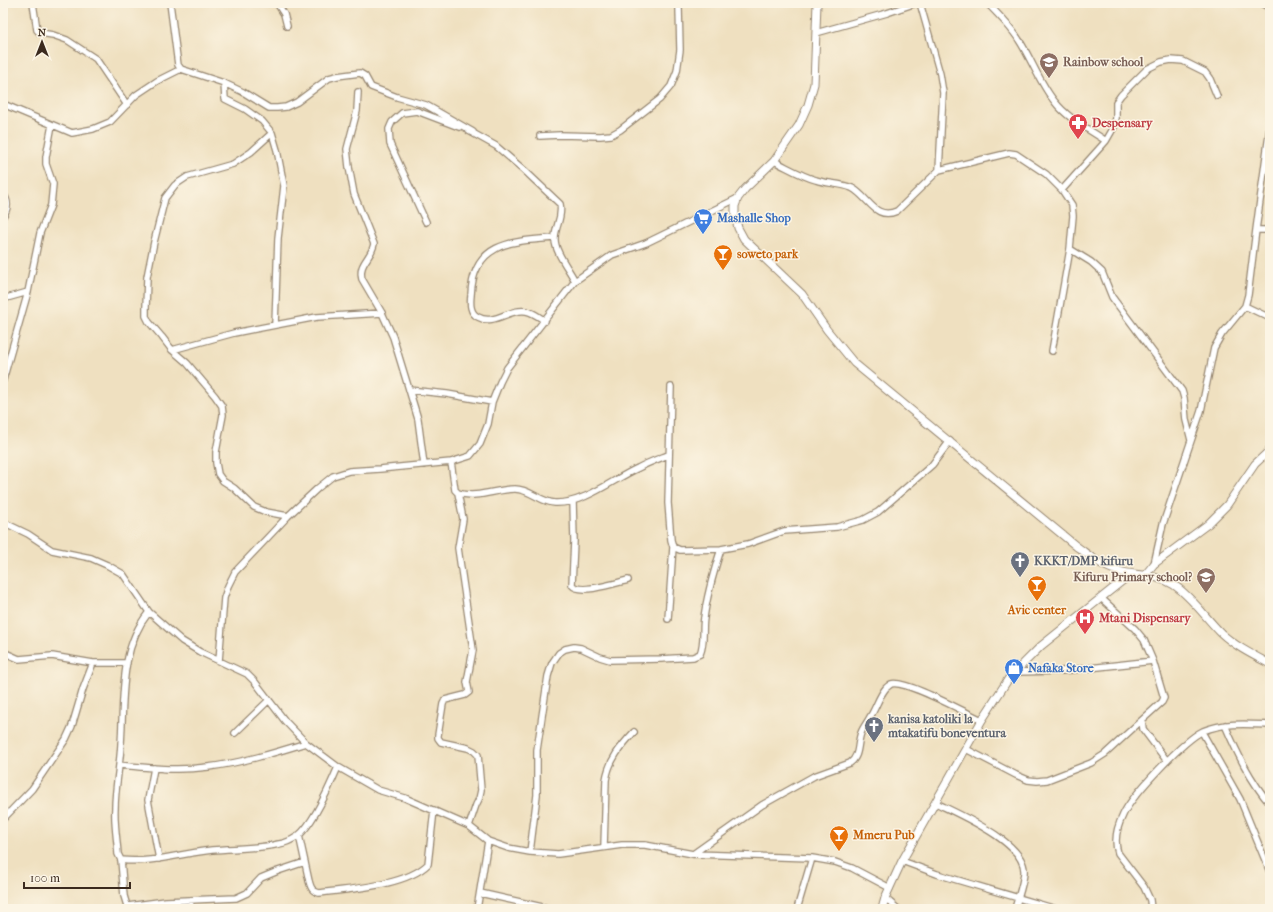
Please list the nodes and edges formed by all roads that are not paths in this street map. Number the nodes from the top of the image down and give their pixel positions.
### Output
1 (33, 3) edge
2 (170, 3) edge
3 (276, 3) edge
4 (682, 3) edge
5 (817, 3) edge
6 (916, 3) edge
7 (920, 3) edge
8 (987, 3) edge
9 (1260, 3) edge
10 (1270, 8) edge
11 (287, 26) dead end
12 (816, 33) junction
13 (181, 69) junction
14 (224, 83) junction
15 (358, 92) dead end
16 (1218, 96) dead end
17 (3, 104) edge
18 (127, 105) junction
19 (52, 125) junction
20 (1270, 131) edge
21 (473, 132) junction
22 (272, 133) junction
23 (540, 136) dead end
24 (1106, 141) junction
25 (774, 161) junction
26 (939, 170) junction
27 (1062, 190) junction
28 (3, 194) edge
29 (738, 198) junction
30 (3, 216) edge
31 (426, 222) dead end
32 (1256, 230) junction
33 (1270, 230) edge
34 (555, 238) junction
35 (1070, 249) junction
36 (575, 281) junction
37 (28, 292) junction
38 (3, 299) edge
39 (1245, 306) junction
40 (382, 313) junction
41 (1270, 318) edge
42 (545, 321) junction
43 (275, 325) junction
44 (172, 350) junction
45 (1052, 351) dead end
46 (3, 380) edge
47 (671, 387) dead end
48 (409, 390) junction
49 (492, 402) junction
50 (1191, 440) junction
51 (950, 441) junction
52 (1270, 450) edge
53 (668, 455) junction
54 (451, 462) junction
55 (424, 465) junction
56 (458, 493) junction
57 (573, 501) junction
58 (288, 516) junction
59 (3, 522) edge
60 (673, 547) junction
61 (720, 549) junction
62 (1154, 564) junction
63 (1131, 574) junction
64 (1145, 575) junction
65 (628, 580) dead end
66 (1101, 598) junction
67 (149, 612) junction
68 (668, 619) dead end
69 (3, 652) edge
70 (219, 661) junction
71 (1153, 661) junction
72 (93, 663) junction
73 (127, 663) junction
74 (1270, 664) edge
75 (1015, 672) junction
76 (269, 700) junction
77 (982, 720) junction
78 (1142, 720) junction
79 (1225, 725) junction
80 (1270, 725) edge
81 (634, 732) dead end
82 (1202, 732) junction
83 (235, 733) dead end
84 (306, 743) junction
85 (966, 749) junction
86 (1167, 761) junction
87 (119, 765) junction
88 (338, 767) junction
89 (154, 768) junction
90 (936, 802) junction
91 (1270, 804) edge
92 (434, 810) junction
93 (3, 819) edge
94 (469, 826) junction
95 (299, 835) junction
96 (488, 841) junction
97 (604, 847) junction
98 (530, 852) junction
99 (693, 854) junction
100 (812, 858) junction
101 (159, 859) junction
102 (120, 860) junction
103 (902, 861) junction
104 (305, 862) junction
105 (1270, 872) edge
106 (890, 888) junction
107 (480, 893) junction
108 (1018, 897) junction
109 (885, 898) junction
110 (191, 900) junction
111 (128, 908) edge
112 (190, 909) edge
113 (477, 909) edge
114 (551, 909) edge
115 (797, 909) edge
116 (882, 909) edge
117 (898, 909) edge
118 (1016, 909) edge
119 (1056, 909) edge
120 (1151, 909) edge

1 - 18 street
2 - 13 street
3 - 11 street
4 - 23 street
5 - 12 street
6 - 12 street
7 - 26 street
8 - 24 street
9 - 10 street
12 - 25 street
13 - 14 street
13 - 18 street
14 - 21 street
14 - 22 street
15 - 40 street
16 - 24 street
17 - 19 street
18 - 19 street
19 - 37 street
20 - 32 street
21 - 31 street
21 - 34 street
22 - 43 street
22 - 44 street
24 - 27 street
25 - 26 street
25 - 29 street
26 - 27 street
27 - 35 street
28 - 30 street
29 - 36 street
29 - 51 street
32 - 33 street
32 - 39 street
34 - 36 street
34 - 42 street
35 - 45 street
35 - 50 street
36 - 42 street
37 - 38 street
37 - 46 street
39 - 41 street
39 - 50 street
40 - 43 street
40 - 48 street
42 - 49 street
43 - 44 street
44 - 58 street
47 - 53 street
48 - 49 street
48 - 55 street
49 - 54 street
50 - 62 street
51 - 61 street
51 - 63 street
52 - 62 street
53 - 57 street
53 - 60 street
54 - 55 street
54 - 56 street
55 - 58 street
56 - 57 street
56 - 94 street
57 - 65 street
58 - 70 street
59 - 67 street
60 - 61 street
60 - 68 street
61 - 98 street
62 - 64 street
63 - 64 street
63 - 66 street
64 - 74 street
66 - 71 street
66 - 75 street
67 - 70 street
67 - 73 street
69 - 72 street
70 - 76 street
71 - 75 street
71 - 78 street
72 - 73 street
72 - 93 street
73 - 87 street
75 - 77 street
76 - 83 street
76 - 84 street
77 - 85 street
77 - 99 street
78 - 85 street
78 - 86 street
79 - 80 street
79 - 82 street
79 - 91 street
81 - 97 street
82 - 86 street
82 - 105 street
84 - 88 street
84 - 89 street
85 - 90 street
86 - 120 street
87 - 89 street
87 - 102 street
88 - 92 street
88 - 95 street
89 - 101 street
90 - 103 street
90 - 108 street
92 - 94 street
92 - 104 street
94 - 96 street
95 - 101 street
95 - 104 street
96 - 98 street
96 - 107 street
97 - 98 street
97 - 99 street
99 - 100 street
100 - 106 street
100 - 115 street
101 - 102 street
102 - 111 street
103 - 106 street
103 - 108 street
104 - 110 street
106 - 109 street
107 - 113 street
107 - 114 street
108 - 118 street
108 - 119 street
109 - 116 street
109 - 117 street
110 - 111 street
110 - 112 street

